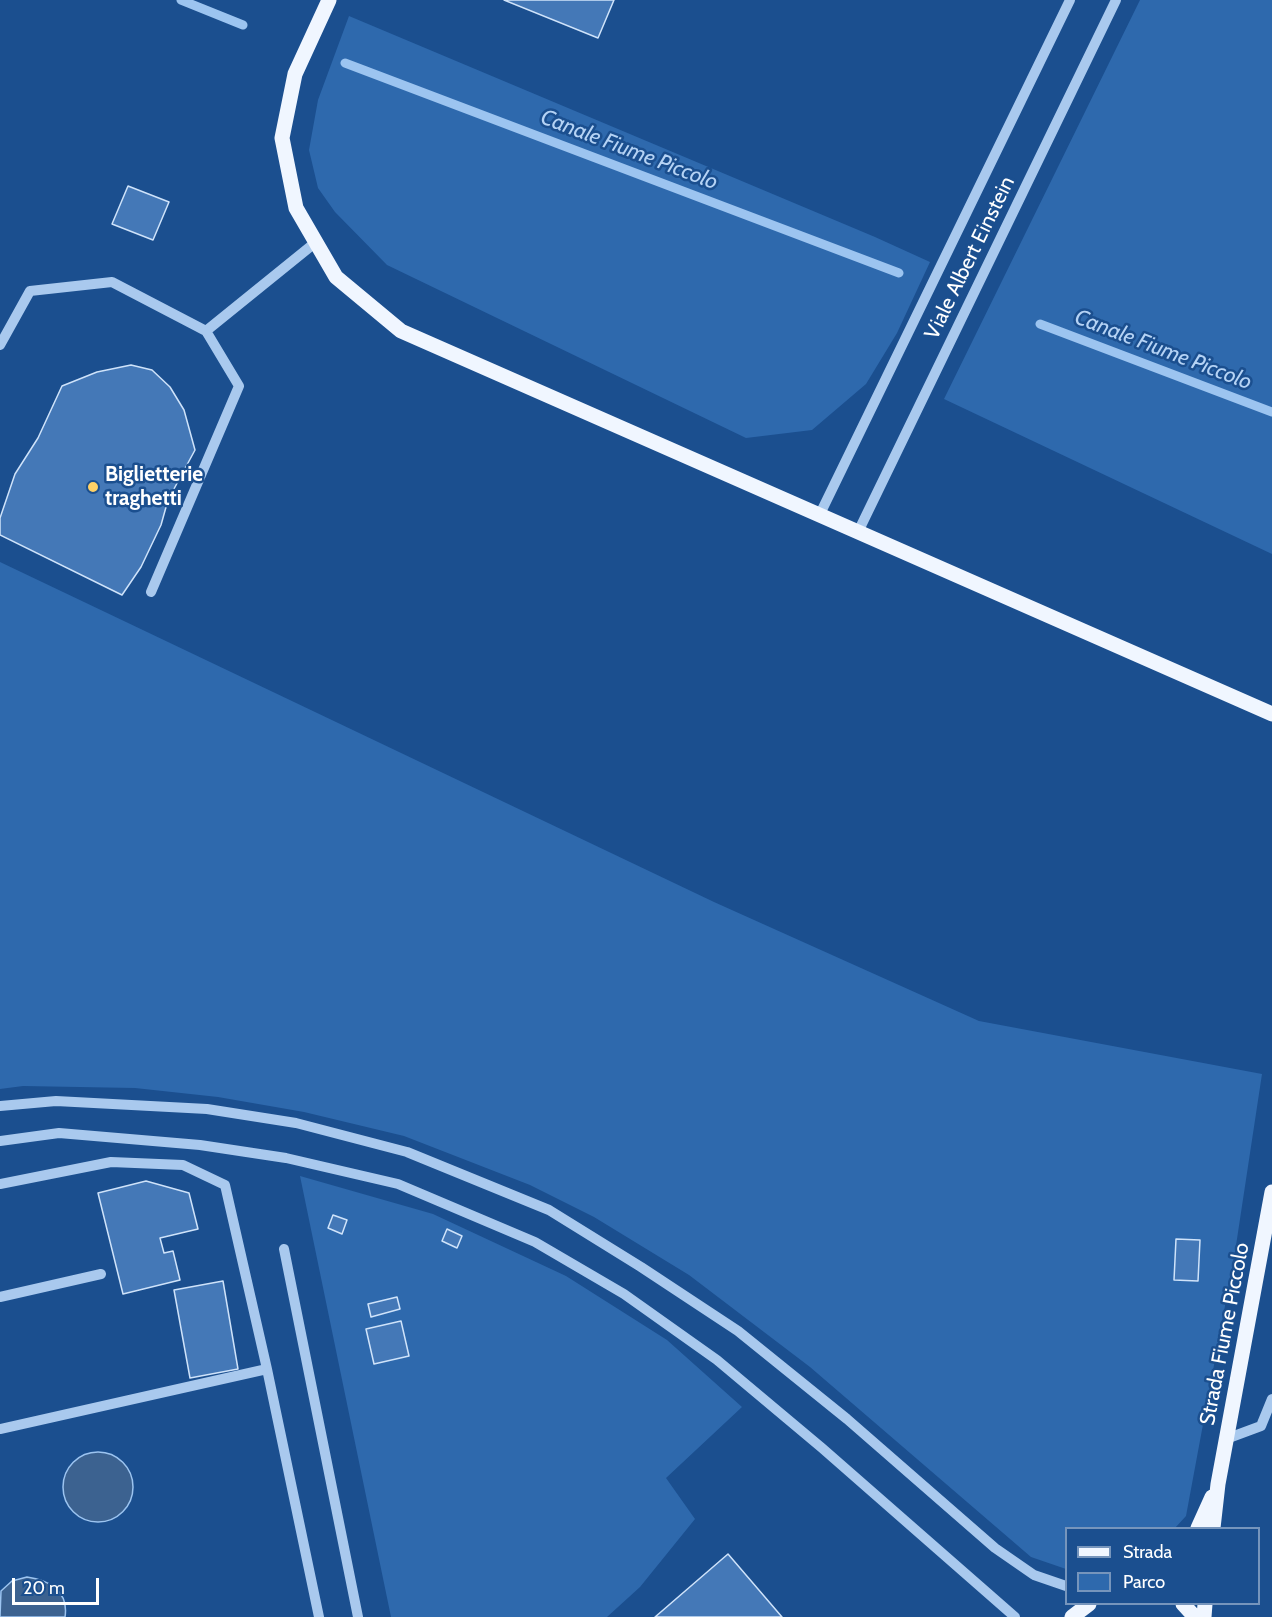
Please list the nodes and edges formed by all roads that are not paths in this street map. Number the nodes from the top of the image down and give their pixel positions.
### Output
1 (329, 0) edge
2 (1070, 0) edge
3 (1116, 0) edge
4 (316, 242) junction
5 (207, 331) junction
6 (0, 345) edge
7 (820, 514) junction
8 (858, 532) junction
9 (151, 591) dead end
10 (1272, 714) edge
11 (0, 1106) edge
12 (0, 1142) edge
13 (0, 1184) edge
14 (1272, 1192) edge
15 (284, 1249) dead end
16 (101, 1274) dead end
17 (0, 1297) edge
18 (267, 1369) junction
19 (1272, 1399) edge
20 (0, 1429) edge
21 (1226, 1439) junction
22 (1218, 1484) junction
23 (1198, 1527) edge
24 (1213, 1527) edge
25 (1065, 1586) edge
26 (1088, 1605) edge
27 (1184, 1605) edge
28 (319, 1617) edge
29 (358, 1617) edge
30 (1016, 1617) edge
31 (1072, 1617) edge
32 (1195, 1617) edge

1 - 4 main road
2 - 7 street, Viale Albert Einstein
3 - 8 street, Viale Albert Einstein
4 - 5 street
4 - 7 main road
5 - 6 street
5 - 9 street
7 - 8 main road
8 - 10 main road
11 - 25 street
12 - 30 street
13 - 18 street
14 - 21 main road, Strada Fiume Piccolo
15 - 29 street
16 - 17 street
18 - 20 street
18 - 28 street
19 - 21 street
21 - 22 main road, Strada Fiume Piccolo
22 - 23 main road, Strada Fiume Piccolo
22 - 24 main road, Strada Fiume Piccolo
26 - 31 main road
27 - 32 main road

